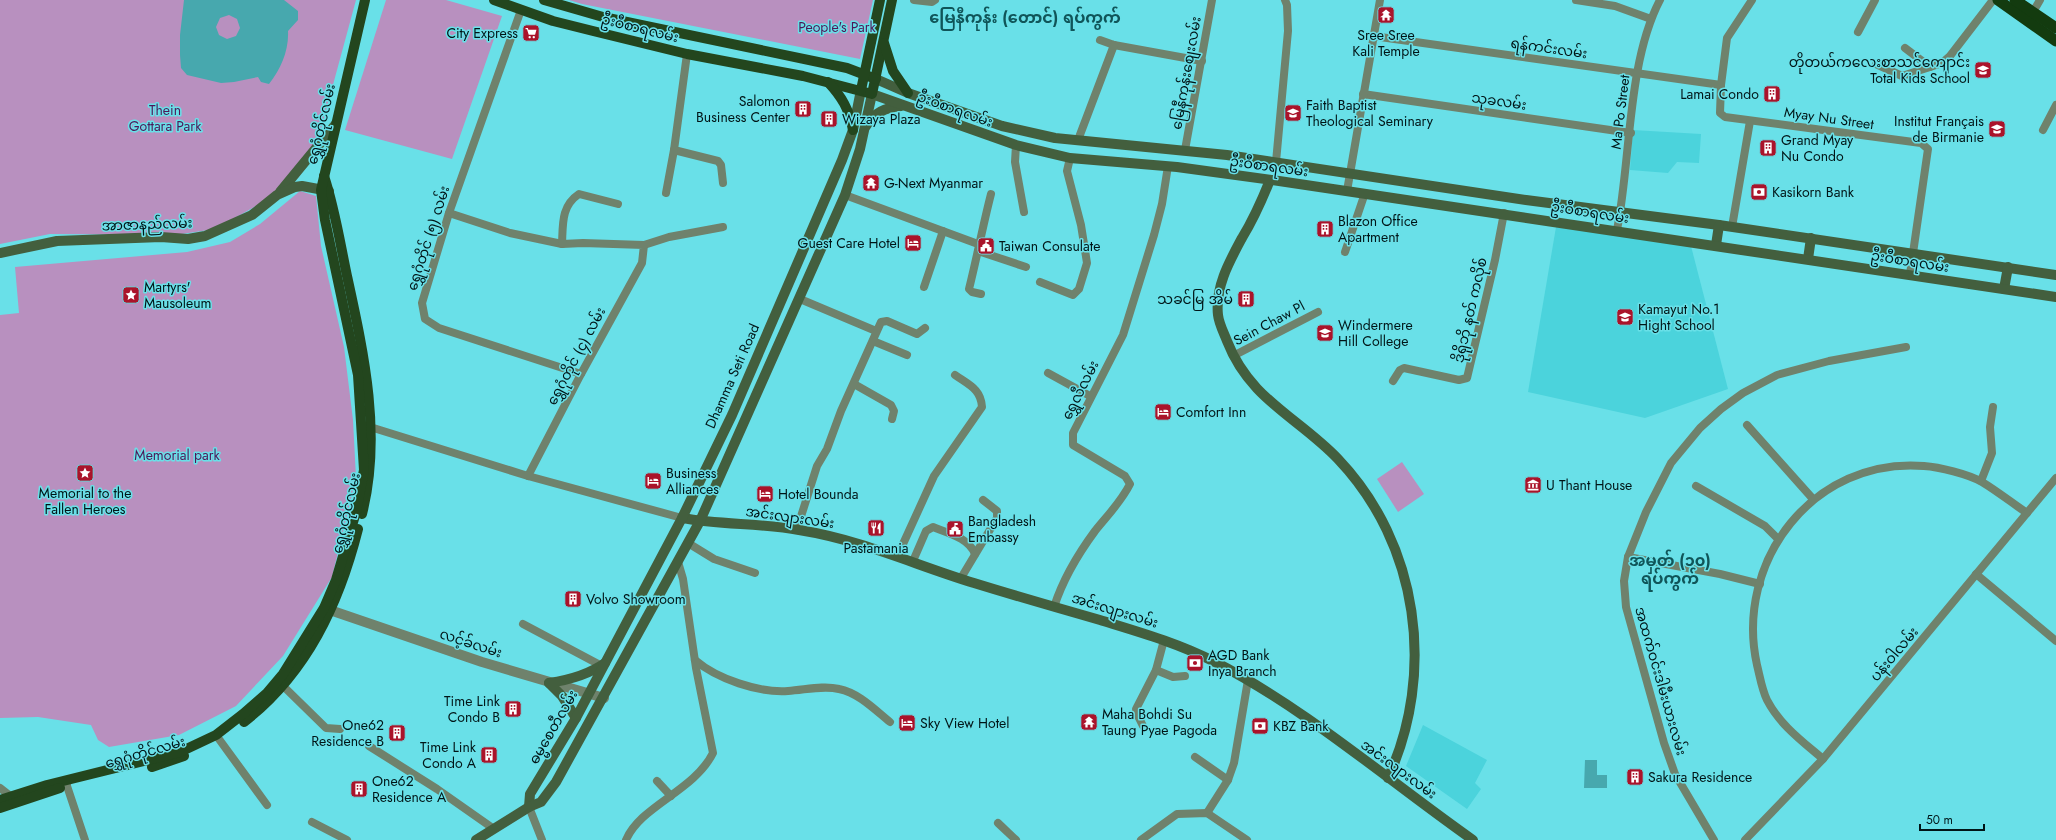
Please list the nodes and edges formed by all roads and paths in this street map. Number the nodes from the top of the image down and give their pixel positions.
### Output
1 (365, 0) edge
2 (494, 0) edge
3 (544, 0) edge
4 (880, 0) edge
5 (892, 0) edge
6 (914, 0) edge
7 (935, 0) edge
8 (1212, 0) edge
9 (1285, 0) edge
10 (1380, 0) edge
11 (1576, 0) edge
12 (1660, 0) edge
13 (1752, 0) edge
14 (1875, 0) edge
15 (1993, 0) edge
16 (1998, 0) edge
17 (2015, 0) edge
18 (2040, 0) edge
19 (521, 10) junction
20 (2033, 12) junction
21 (1651, 19) junction
22 (2056, 28) edge
23 (1858, 32) dead end
24 (1373, 36) junction
25 (883, 40) junction
26 (1100, 40) dead end
27 (2056, 40) edge
28 (1114, 44) junction
29 (1905, 48) dead end
30 (870, 50) junction
31 (687, 54) junction
32 (1202, 61) junction
33 (1876, 64) dead end
34 (1930, 67) junction
35 (846, 68) junction
36 (1638, 74) junction
37 (864, 75) junction
38 (876, 79) junction
39 (828, 82) junction
40 (1721, 85) junction
41 (861, 90) junction
42 (908, 93) junction
43 (872, 94) junction
44 (1364, 94) junction
45 (903, 105) junction
46 (2056, 105) edge
47 (1750, 121) junction
48 (336, 124) junction
49 (864, 129) junction
50 (853, 130) junction
51 (2043, 130) dead end
52 (1631, 133) junction
53 (1078, 140) junction
54 (1016, 145) junction
55 (674, 150) junction
56 (1182, 150) junction
57 (1070, 158) junction
58 (1244, 158) junction
59 (1280, 163) junction
60 (1172, 167) junction
61 (1350, 172) junction
62 (1240, 176) junction
63 (1275, 180) junction
64 (723, 183) dead end
65 (1442, 187) junction
66 (325, 190) junction
67 (1347, 191) junction
68 (666, 193) dead end
69 (1365, 193) junction
70 (992, 194) dead end
71 (277, 195) junction
72 (845, 195) junction
73 (1526, 200) junction
74 (618, 204) dead end
75 (1439, 204) junction
76 (1621, 211) junction
77 (449, 212) junction
78 (1024, 212) dead end
79 (1504, 213) junction
80 (1524, 216) junction
81 (1719, 225) junction
82 (1732, 227) junction
83 (723, 228) dead end
84 (1617, 230) junction
85 (943, 231) junction
86 (1811, 238) junction
87 (562, 244) junction
88 (1716, 245) junction
89 (644, 247) junction
90 (978, 248) junction
91 (1345, 252) dead end
92 (0, 253) edge
93 (1914, 254) junction
94 (1808, 259) junction
95 (1026, 267) dead end
96 (2008, 267) junction
97 (1910, 274) junction
98 (2056, 275) edge
99 (1040, 282) dead end
100 (924, 287) dead end
101 (2004, 289) junction
102 (784, 292) junction
103 (982, 294) dead end
104 (2056, 297) edge
105 (800, 299) junction
106 (1318, 312) dead end
107 (925, 328) dead end
108 (876, 331) junction
109 (873, 341) junction
110 (1906, 347) dead end
111 (908, 355) dead end
112 (1233, 356) junction
113 (1048, 373) dead end
114 (581, 374) junction
115 (956, 375) dead end
116 (1393, 381) dead end
117 (854, 384) junction
118 (1090, 396) junction
119 (1993, 407) dead end
120 (892, 419) dead end
121 (1747, 425) dead end
122 (366, 426) junction
123 (528, 476) junction
124 (2056, 478) edge
125 (1981, 481) junction
126 (1696, 486) dead end
127 (1813, 499) junction
128 (983, 500) dead end
129 (2027, 513) junction
130 (682, 518) junction
131 (700, 521) junction
132 (797, 529) junction
133 (1778, 539) junction
134 (688, 543) junction
135 (975, 554) junction
136 (898, 555) junction
137 (1628, 556) junction
138 (913, 561) junction
139 (678, 562) junction
140 (755, 573) dead end
141 (1976, 574) junction
142 (961, 578) junction
143 (1760, 584) junction
144 (1054, 607) junction
145 (327, 610) junction
146 (523, 624) dead end
147 (1164, 640) junction
148 (2056, 641) edge
149 (695, 660) junction
150 (604, 664) junction
151 (1156, 670) junction
152 (1185, 676) dead end
153 (1248, 680) junction
154 (280, 683) junction
155 (549, 683) junction
156 (588, 694) junction
157 (604, 698) junction
158 (576, 718) junction
159 (890, 722) dead end
160 (1143, 726) dead end
161 (340, 729) dead end
162 (218, 737) junction
163 (369, 746) dead end
164 (1196, 757) dead end
165 (1823, 759) junction
166 (1388, 778) junction
167 (1228, 780) junction
168 (656, 781) dead end
169 (67, 783) junction
170 (0, 788) edge
171 (671, 796) junction
172 (14, 799) junction
173 (0, 800) edge
174 (267, 805) dead end
175 (529, 807) junction
176 (0, 808) edge
177 (1207, 813) junction
178 (312, 822) dead end
179 (998, 823) dead end
180 (494, 829) junction
181 (1147, 838) edge
182 (84, 840) edge
183 (347, 840) edge
184 (476, 840) edge
185 (542, 840) edge
186 (626, 840) edge
187 (1016, 840) edge
188 (1246, 840) edge
189 (1473, 840) edge
190 (1714, 840) edge
191 (1745, 840) edge

1 - 48 main road, ရွှေဂုံတိုင်လမ်း
2 - 19 main road, ဦးဝီစာရလမ်း
3 - 35 main road, ဦးဝီစာရလမ်း
4 - 30 main road
5 - 25 main road
6 - 7 street
8 - 32 street, မြေနီကုန်းစျေးလမ်း
9 - 59 street
10 - 24 street
11 - 21 street
12 - 21 street, Ma Po Street
13 - 40 street, Myay Nu Street
14 - 23 street
15 - 34 street
16 - 27 highway
17 - 20 highway
18 - 20 street
19 - 31 main road, ဦးဝီစာရလမ်း
19 - 77 street, ရွှေဂုံတိုင် (၅) လမ်း
20 - 22 highway
21 - 36 street, Ma Po Street
24 - 36 street, ရန်ကင်းလမ်း
24 - 44 street
25 - 38 main road
25 - 42 main road
26 - 28 street
28 - 32 street
28 - 53 street
29 - 34 street
30 - 35 main road
30 - 37 main road
31 - 39 main road, ဦးဝီစာရလမ်း
31 - 55 street
32 - 56 street, မြေနီကုန်းစျေးလမ်း
33 - 34 street
35 - 37 main road, ဦးဝီစာရလမ်း
36 - 40 street, ရန်ကင်းလမ်း
36 - 52 street, Ma Po Street
37 - 38 main road, ဦးဝီစာရလမ်း
37 - 41 main road
38 - 42 main road, ဦးဝီစာရလမ်း
38 - 43 main road
39 - 41 main road, ဦးဝီစာရလမ်း
39 - 50 main road
40 - 47 street, Myay Nu Street
41 - 43 main road, ဦးဝီစာရလမ်း
41 - 50 main road, Dhamma Seti Road
42 - 53 main road, ဦးဝီစာရလမ်း
43 - 45 main road, ဦးဝီစာရလမ်း
43 - 49 main road
44 - 52 street, သုခလမ်း
44 - 61 street
45 - 49 main road
45 - 54 main road, ဦးဝီစာရလမ်း
46 - 51 street
47 - 82 street
47 - 93 street, Myay Nu Street
48 - 66 main road, ရွှေဂုံတိုင်လမ်း
48 - 71 main road
49 - 72 main road
50 - 102 main road, Dhamma Seti Road
52 - 76 street, Ma Po Street
53 - 56 main road, ဦးဝီစာရလမ်း
54 - 57 main road, ဦးဝီစာရလမ်း
54 - 78 street
55 - 64 street
55 - 68 street
56 - 58 main road, ဦးဝီစာရလမ်း
56 - 60 main road
57 - 60 main road, ဦးဝီစာရလမ်း
57 - 99 street
58 - 59 main road, ဦးဝီစာရလမ်း
58 - 62 main road
59 - 61 main road, ဦးဝီစာရလမ်း
59 - 63 main road
60 - 62 main road, ဦးဝီစာရလမ်း
60 - 118 street, ရွှေလီလမ်း
61 - 65 main road, ဦးဝီစာရလမ်း
61 - 67 street
62 - 63 main road, ဦးဝီစာရလမ်း
63 - 67 main road, ဦးဝီစာရလမ်း
63 - 112 main road
65 - 73 main road, ဦးဝီစာရလမ်း
65 - 75 main road
66 - 71 main road, အာဇာနည်လမ်း
66 - 122 main road, ရွှေဂုံတိုင်လမ်း
67 - 69 main road, ဦးဝီစာရလမ်း
69 - 75 main road, ဦးဝီစာရလမ်း
69 - 91 street
70 - 90 street
71 - 92 main road, အာဇာနည်လမ်း
72 - 85 street
72 - 105 main road
73 - 76 main road, ဦးဝီစာရလမ်း
73 - 80 main road
74 - 87 street
75 - 79 main road, ဦးဝီစာရလမ်း
76 - 81 main road, ဦးဝီစာရလမ်း
76 - 84 street, Ma Po Street
77 - 87 street
77 - 114 street, ရွှေဂုံတိုင် (၅) လမ်း
79 - 80 main road, ဦးဝီစာရလမ်း
79 - 116 street, ဒိုရိုဘို နတ် ကလိုစ်
80 - 84 main road, ဦးဝီစာရလမ်း
81 - 82 main road, ဦးဝီစာရလမ်း
81 - 88 main road
82 - 86 main road, ဦးဝီစာရလမ်း
83 - 89 street
84 - 88 main road, ဦးဝီစာရလမ်း
85 - 90 street
85 - 100 street
86 - 93 main road, ဦးဝီစာရလမ်း
86 - 94 main road
87 - 89 street
88 - 94 main road, ဦးဝီစာရလမ်း
89 - 114 street, ရွှေဂုံတိုင် (၄) လမ်း
90 - 95 street
90 - 103 street
93 - 96 main road, ဦးဝီစာရလမ်း
93 - 97 street, Myay Nu Street
94 - 97 main road, ဦးဝီစာရလမ်း
96 - 98 main road, ဦးဝီစာရလမ်း
96 - 101 main road
97 - 101 main road, ဦးဝီစာရလမ်း
101 - 104 main road, ဦးဝီစာရလမ်း
102 - 105 main road
102 - 130 main road, Dhamma Seti Road
105 - 108 street
105 - 131 main road
106 - 112 street, Sein Chaw Pl
107 - 108 street
108 - 109 street
109 - 111 street
109 - 117 street
110 - 137 street, အထက်ဝင်းဒါမီးယားလမ်း
112 - 166 main road
113 - 118 street
114 - 123 street, ရွှေဂုံတိုင် (၄) လမ်း
115 - 136 street
117 - 120 street
117 - 132 street
118 - 144 street, ရွှေလီလမ်း
119 - 125 street
121 - 127 street
122 - 123 street
122 - 145 main road, ရွှေဂုံတိုင်လမ်း
123 - 130 street
124 - 129 street, ပန်းဝါလမ်း
125 - 127 street
125 - 129 street
126 - 133 street
127 - 133 street
128 - 135 street
129 - 141 street, ပန်းဝါလမ်း
130 - 131 main road, အင်းလျားလမ်း
130 - 150 main road, Dhamma Seti Road
131 - 132 main road, အင်းလျားလမ်း
131 - 134 main road
132 - 136 main road, အင်းလျားလမ်း
133 - 143 street
134 - 139 main road
134 - 140 street
135 - 138 street
135 - 142 street
136 - 138 main road, အင်းလျားလမ်း
137 - 143 street
137 - 190 street, အထက်ဝင်းဒါမီးယားလမ်း
138 - 142 main road, အင်းလျားလမ်း
139 - 149 street
139 - 157 main road
141 - 148 street
141 - 165 street, ပန်းဝါလမ်း
142 - 144 main road, အင်းလျားလမ်း
143 - 165 street
144 - 147 main road, အင်းလျားလမ်း
145 - 154 main road, ရွှေဂုံတိုင်လမ်း
145 - 155 street, လင့်ခ်လမ်း
146 - 150 street
147 - 151 street
147 - 153 main road, အင်းလျားလမ်း
149 - 159 street
149 - 171 street
150 - 155 main road
150 - 156 main road, ဓမ္မစေတီလမ်း
151 - 152 street
151 - 160 street
153 - 166 main road, အင်းလျားလမ်း
153 - 167 street
154 - 161 street
154 - 162 main road, ရွှေဂုံတိုင်လမ်း
155 - 156 street, လင့်ခ်လမ်း
155 - 158 main road
156 - 157 street, လင့်ခ်လမ်း
156 - 158 main road, ဓမ္မစေတီလမ်း
157 - 175 main road
158 - 175 main road, ဓမ္မစေတီလမ်း
162 - 169 main road, ရွှေဂုံတိုင်လမ်း
162 - 174 street
163 - 180 street
164 - 167 street
165 - 191 street, ပန်းဝါလမ်း
166 - 189 main road, အင်းလျားလမ်း
167 - 177 street
168 - 171 street
169 - 172 main road, ရွှေဂုံတိုင်လမ်း
169 - 182 street
170 - 172 street
171 - 186 street
172 - 173 main road, ရွှေဂုံတိုင်လမ်း
172 - 176 main road, ရွှေဂုံတိုင်လမ်း
175 - 180 main road
175 - 185 street
177 - 181 street
177 - 188 street
178 - 183 street
179 - 187 street
180 - 184 main road

